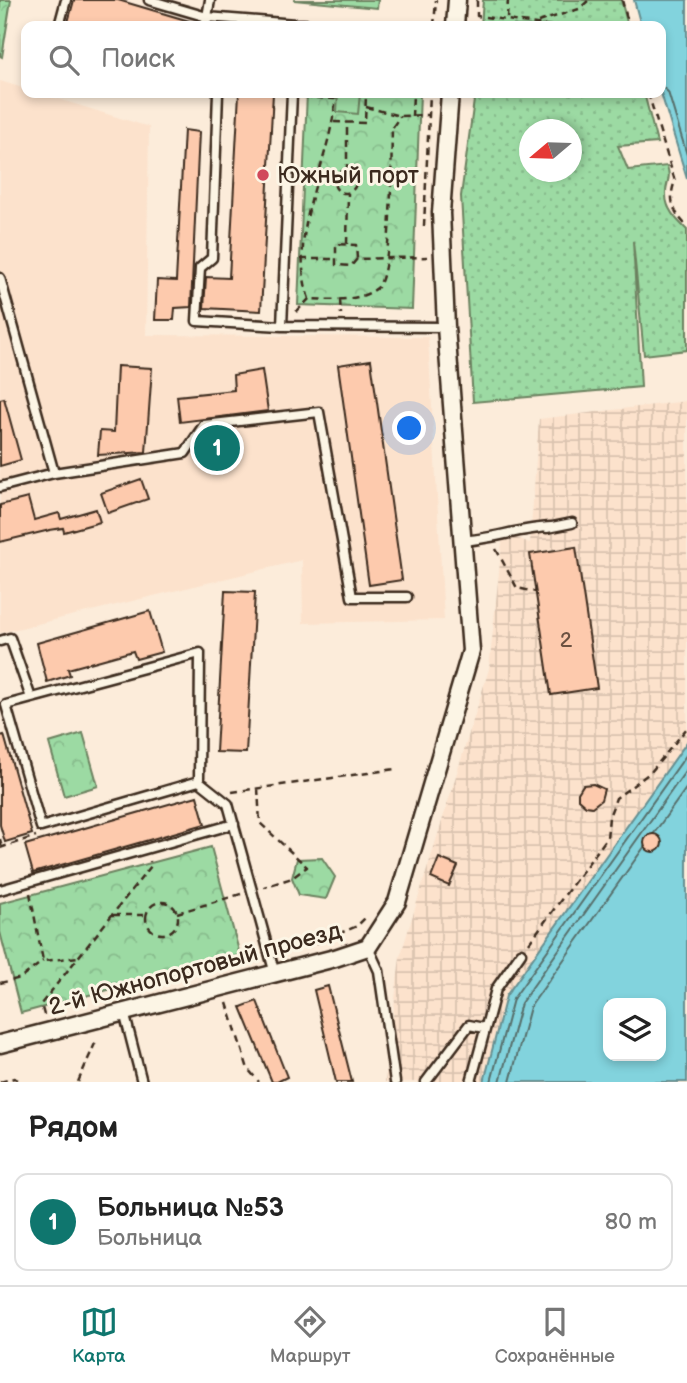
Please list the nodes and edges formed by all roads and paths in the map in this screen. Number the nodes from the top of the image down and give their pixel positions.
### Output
1 (66, 0) edge
2 (149, 0) edge
3 (210, 0) edge
4 (436, 0) edge
5 (457, 0) edge
6 (477, 0) edge
7 (508, 0) edge
8 (589, 0) edge
9 (622, 0) edge
10 (207, 17) junction
11 (507, 18) junction
12 (60, 21) edge
13 (206, 21) edge
14 (251, 21) edge
15 (434, 21) edge
16 (455, 21) edge
17 (524, 21) edge
18 (541, 21) edge
19 (628, 21) edge
20 (218, 98) edge
21 (292, 98) edge
22 (327, 98) edge
23 (366, 98) edge
24 (413, 98) edge
25 (450, 98) edge
26 (650, 98) edge
27 (336, 99) joint
28 (366, 107) junction
29 (428, 115) dead end
30 (400, 116) junction
31 (412, 117) junction
32 (334, 122) junction
33 (348, 122) junction
34 (346, 172) junction
35 (289, 180) junction
36 (316, 181) junction
37 (334, 181) junction
38 (348, 192) junction
39 (687, 226) edge
40 (347, 244) junction
41 (427, 257) dead end
42 (389, 258) junction
43 (300, 259) junction
44 (336, 259) junction
45 (357, 259) junction
46 (0, 278) edge
47 (282, 326) junction
48 (446, 327) junction
49 (54, 473) junction
50 (0, 487) edge
51 (572, 523) dead end
52 (490, 539) junction
53 (462, 541) junction
54 (536, 592) dead end
55 (407, 597) dead end
56 (0, 641) edge
57 (31, 698) junction
58 (687, 728) edge
59 (397, 769) dead end
60 (199, 781) junction
61 (258, 788) junction
62 (220, 797) junction
63 (234, 824) junction
64 (36, 838) dead end
65 (0, 839) edge
66 (1, 848) edge
67 (151, 866) dead end
68 (27, 883) junction
69 (0, 890) edge
70 (253, 891) junction
71 (373, 911) dead end
72 (177, 914) junction
73 (113, 915) junction
74 (146, 915) junction
75 (368, 947) junction
76 (298, 951) dead end
77 (521, 954) joint
78 (79, 957) junction
79 (43, 961) junction
80 (275, 974) junction
81 (0, 983) edge
82 (227, 1003) dead end
83 (124, 1012) junction
84 (34, 1017) dead end
85 (484, 1028) junction
86 (97, 1040) dead end
87 (0, 1044) edge
88 (0, 1082) edge
89 (22, 1082) edge
90 (78, 1082) edge
91 (142, 1082) edge
92 (259, 1082) edge
93 (395, 1082) edge
94 (426, 1082) edge
95 (471, 1082) edge

1 - 12 lane
2 - 10 lane
3 - 10 lane
4 - 15 path
5 - 16 street
6 - 11 path
7 - 11 path
8 - 18 path
9 - 19 path
10 - 13 lane
10 - 14 lane
11 - 17 path
20 - 47 lane
21 - 35 lane
22 - 27 path
23 - 28 path
24 - 31 path
25 - 48 street, 2-й Южнопортовый проезд
26 - 39 path
27 - 32 path
28 - 30 path
28 - 33 path
29 - 31 path
30 - 31 path
30 - 42 path
32 - 33 path
32 - 36 path
33 - 34 path
34 - 37 path
34 - 38 path
35 - 36 path
35 - 47 lane
36 - 37 path
36 - 43 path
37 - 38 path
38 - 40 path
40 - 44 path
40 - 45 path
41 - 42 path
42 - 43 path
42 - 45 path
43 - 44 path
44 - 45 path
46 - 49 lane
47 - 48 lane
48 - 53 street, 2-й Южнопортовый проезд
49 - 50 lane
49 - 55 lane
51 - 52 lane
52 - 53 lane
52 - 54 path
53 - 75 street, 2-й Южнопортовый проезд
56 - 57 lane
57 - 60 lane
57 - 60 lane
58 - 77 path
59 - 61 path
60 - 62 lane
61 - 62 path
61 - 70 path
62 - 63 lane
63 - 68 lane
63 - 70 lane
64 - 66 path
65 - 66 path
67 - 73 path
68 - 69 lane
68 - 79 path
70 - 72 path
70 - 80 lane
71 - 76 path
72 - 74 path
72 - 74 path
73 - 74 path
73 - 78 path
75 - 80 street, 2-й Южнопортовый проезд
75 - 93 lane
77 - 85 lane
78 - 79 path
78 - 84 path
79 - 81 path
80 - 83 street, 2-й Южнопортовый проезд
82 - 92 path
83 - 87 street, 2-й Южнопортовый проезд
83 - 91 lane
85 - 94 lane
85 - 95 lane
86 - 90 path
88 - 89 path

